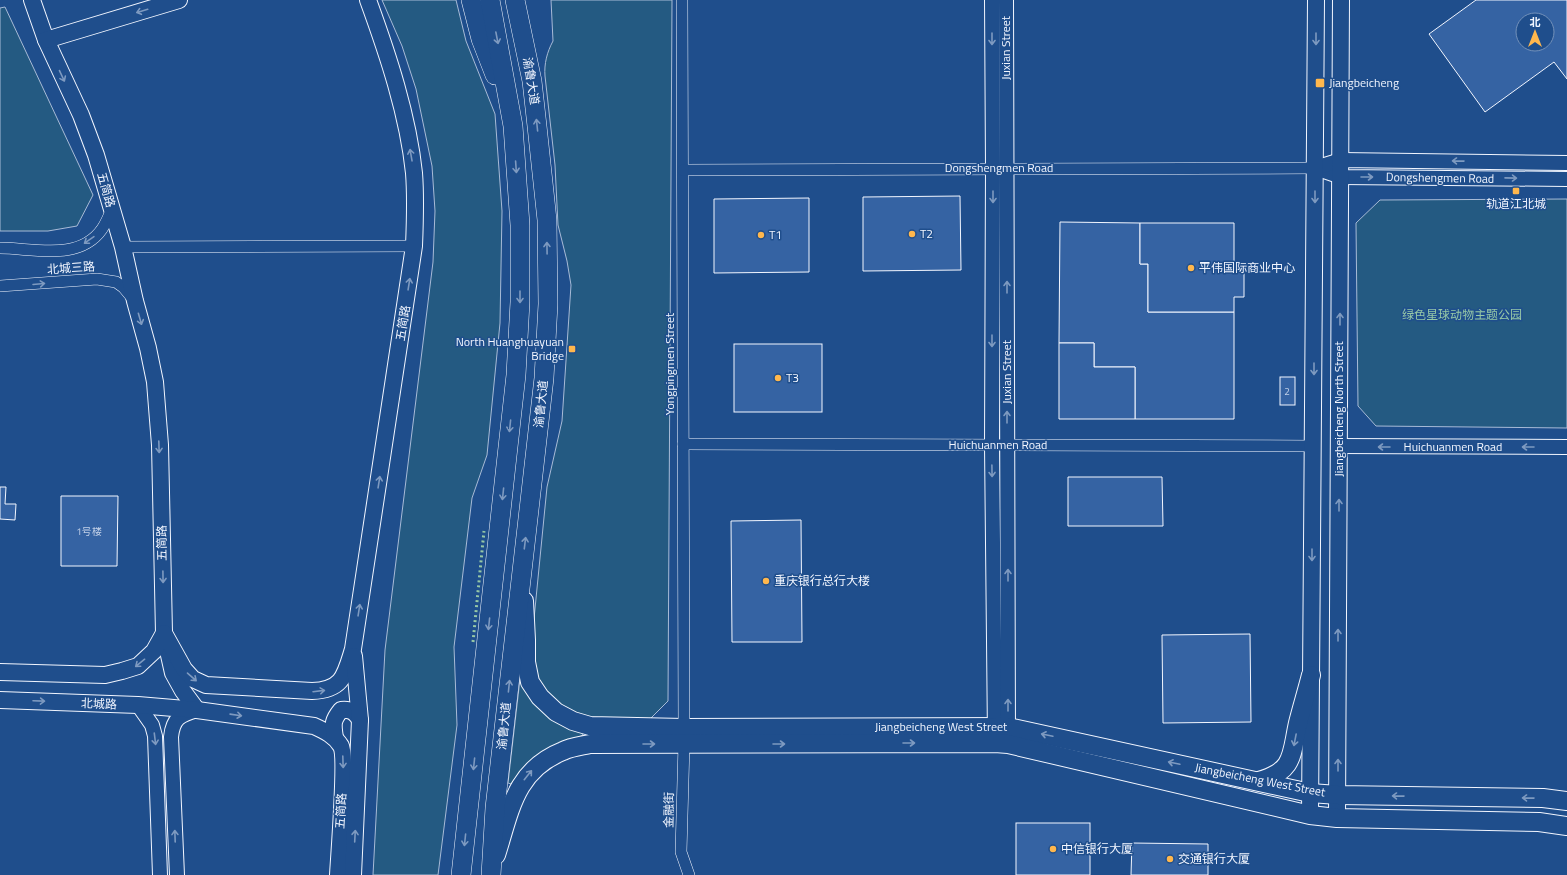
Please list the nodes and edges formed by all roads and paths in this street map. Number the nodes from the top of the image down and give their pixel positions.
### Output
1 (21, 0) edge
2 (32, 0) edge
3 (179, 0) edge
4 (368, 0) edge
5 (471, 0) edge
6 (490, 0) edge
7 (515, 0) edge
8 (527, 0) edge
9 (682, 0) edge
10 (992, 0) edge
11 (1006, 0) edge
12 (1316, 0) edge
13 (1341, 0) edge
14 (46, 40) junction
15 (532, 81) junction
16 (513, 126) junction
17 (1341, 160) junction
18 (1567, 163) edge
19 (993, 168) junction
20 (1007, 168) junction
21 (1315, 168) junction
22 (683, 170) junction
23 (1340, 177) junction
24 (1567, 179) edge
25 (112, 209) junction
26 (414, 246) junction
27 (123, 247) junction
28 (0, 248) edge
29 (0, 286) edge
30 (135, 301) junction
31 (683, 444) junction
32 (992, 445) junction
33 (1007, 445) junction
34 (1313, 446) junction
35 (1339, 446) junction
36 (1567, 447) edge
37 (522, 574) junction
38 (164, 633) junction
39 (353, 649) junction
40 (0, 672) edge
41 (1311, 675) junction
42 (0, 700) edge
43 (138, 705) junction
44 (197, 710) junction
45 (360, 720) junction
46 (1002, 735) junction
47 (684, 736) junction
48 (335, 738) junction
49 (1259, 781) junction
50 (1310, 793) junction
51 (1338, 795) junction
52 (1567, 801) edge
53 (503, 809) junction
54 (1310, 815) junction
55 (1338, 818) junction
56 (1567, 826) edge
57 (491, 873) edge
58 (160, 875) edge
59 (177, 875) edge
60 (338, 875) edge
61 (353, 875) edge
62 (461, 875) edge
63 (689, 875) edge

1 - 14 main road, 五简路
2 - 14 main road, 五简路
3 -> 14 main road
26 -> 4 main road, 五简路
5 - 16 highway
6 -> 16 highway, 渝鲁大道
7 - 15 highway, 渝鲁大道
8 - 15 highway
9 - 22 street, Yongpingmen Street
10 -> 19 street, Juxian Street
11 - 20 street, Juxian Street
12 -> 21 main road, Jiangbeicheng North Street
13 - 17 main road, Jiangbeicheng North Street
14 -> 25 main road, 五简路
37 -> 15 highway, 渝鲁大道
16 -> 62 highway, 渝鲁大道
18 -> 17 street, Dongshengmen Road
17 - 21 street, Dongshengmen Road
17 - 23 main road, Jiangbeicheng North Street
19 - 20 street, Dongshengmen Road
19 - 22 street, Dongshengmen Road
19 -> 32 street, Juxian Street
20 - 21 street, Dongshengmen Road
33 -> 20 street, Juxian Street
21 - 23 street, Dongshengmen Road
21 -> 34 main road, Jiangbeicheng North Street
22 - 31 street, Yongpingmen Street
23 -> 24 street, Dongshengmen Road
35 -> 23 main road, Jiangbeicheng North Street
25 - 27 main road, 五简路
25 -> 28 street, 北城三路
26 - 27 street
39 -> 26 main road, 五简路
27 - 30 main road, 五简路
29 -> 30 street, 北城三路
30 -> 38 main road, 五简路
31 - 32 street, Huichuanmen Road
31 - 47 street, Yongpingmen Street
32 - 33 street, Huichuanmen Road
32 -> 46 street, Juxian Street
33 - 34 street, Huichuanmen Road
46 -> 33 street, Juxian Street
34 -> 41 main road, Jiangbeicheng North Street
36 -> 35 street, Huichuanmen Road
51 -> 35 main road, Jiangbeicheng North Street
37 - 47 main road, Jiangbeicheng West Street
53 -> 37 highway, 渝鲁大道
38 -> 39 main road, 五简路
38 -> 40 main road
38 - 44 main road, 五简路
39 - 45 main road, 五简路
41 -> 49 main road
41 - 50 main road, Jiangbeicheng North Street
42 -> 43 main road, 北城路
43 - 44 main road, 北城路
43 -> 58 street
44 -> 48 main road
59 -> 44 street
45 - 48 main road
61 -> 45 main road, 五简路
46 - 47 main road, Jiangbeicheng West Street
49 -> 46 main road, Jiangbeicheng West Street
46 - 54 main road, Jiangbeicheng West Street
53 -> 47 main road, Jiangbeicheng West Street
47 - 63 street, 金融街
48 -> 60 main road, 五简路
49 - 50 main road, Jiangbeicheng West Street
50 - 51 main road, Jiangbeicheng West Street
50 - 54 main road, Jiangbeicheng North Street
52 -> 51 main road, Jiangbeicheng West Street
51 - 55 main road, Jiangbeicheng North Street
53 - 57 highway, 渝鲁大道
54 - 55 main road, Jiangbeicheng West Street
55 - 56 main road, Jiangbeicheng West Street

